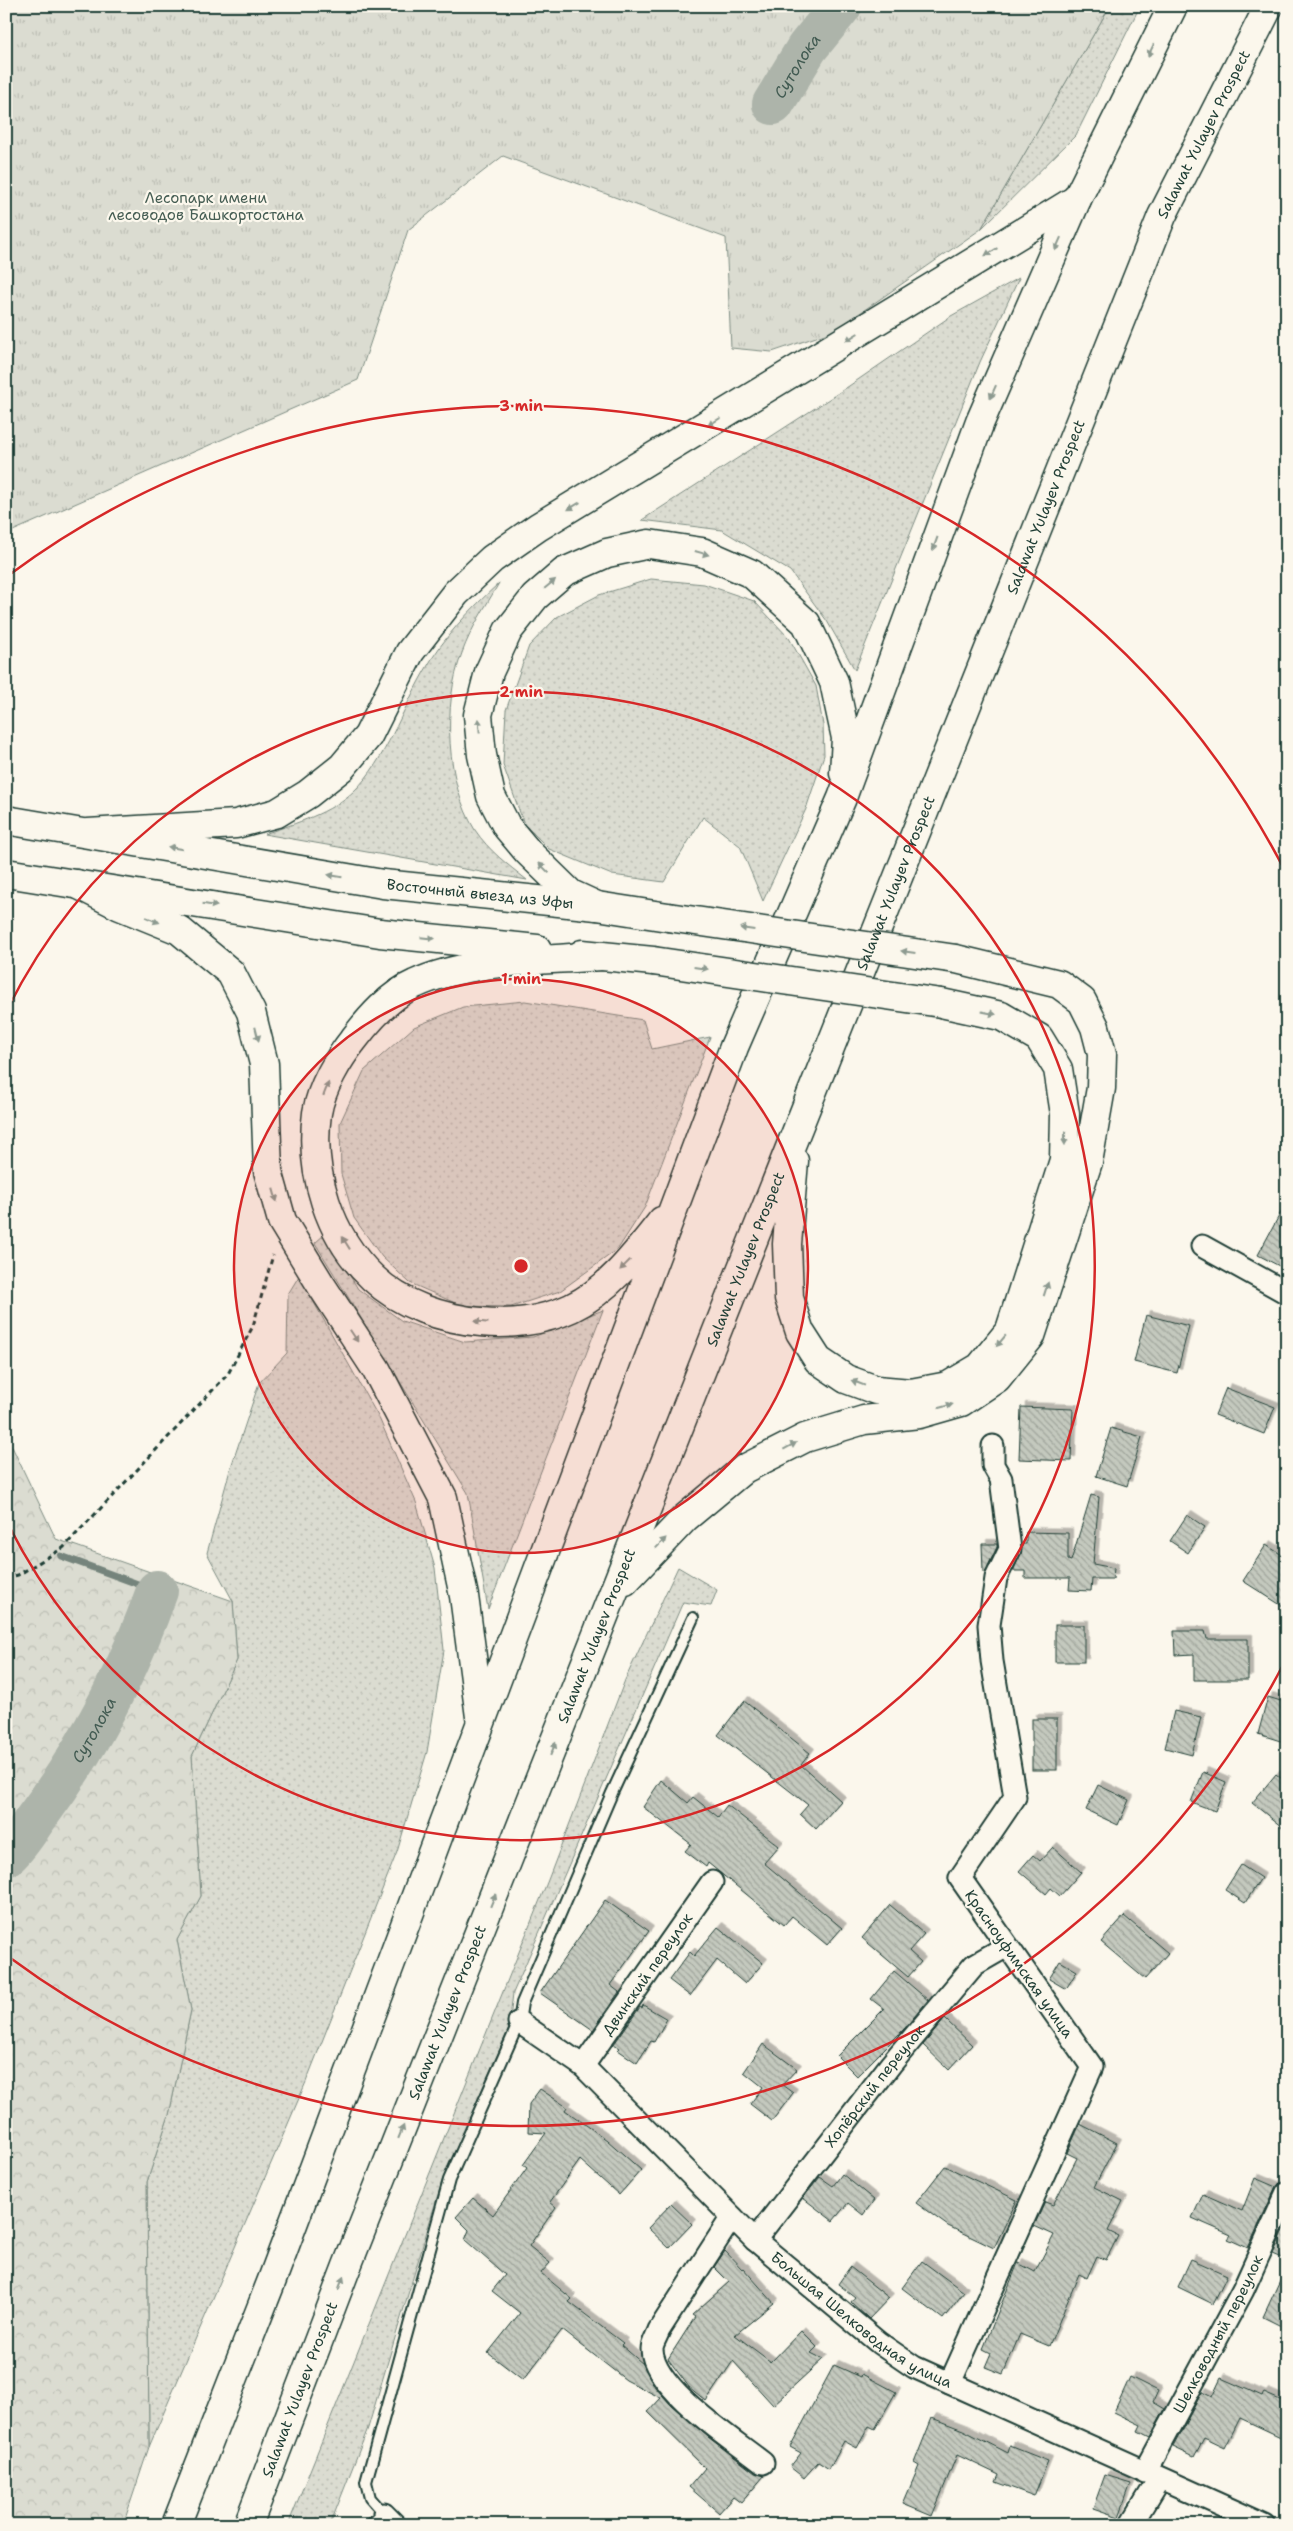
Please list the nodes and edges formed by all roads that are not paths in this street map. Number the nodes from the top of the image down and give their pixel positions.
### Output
1 (1173, 6) edge
2 (1269, 6) edge
3 (1077, 200) junction
4 (842, 798) junction
5 (6, 820) edge
6 (88, 833) junction
7 (6, 873) edge
8 (77, 884) junction
9 (597, 906) junction
10 (601, 956) junction
11 (797, 1132) junction
12 (678, 1200) junction
13 (1202, 1246) dead end
14 (1287, 1292) edge
15 (993, 1446) dead end
16 (616, 1591) junction
17 (693, 1618) dead end
18 (480, 1720) junction
19 (712, 1882) dead end
20 (1007, 1946) junction
21 (519, 2022) junction
22 (583, 2066) junction
23 (1287, 2193) edge
24 (732, 2217) junction
25 (755, 2240) junction
26 (950, 2383) junction
27 (763, 2463) dead end
28 (1152, 2476) junction
29 (383, 2521) edge
30 (176, 2525) edge
31 (248, 2525) edge
32 (1131, 2525) edge
33 (1265, 2525) edge

1 -> 3 main road
2 - 11 main road, Salawat Yulayev Prospect
3 -> 4 main road
3 -> 6 main road
9 -> 4 main road
4 - 12 main road
5 - 6 main road, Восточный выезд из Уфы
9 -> 6 main road, Восточный выезд из Уфы
7 - 8 main road
8 -> 10 main road
8 -> 18 main road
16 -> 9 main road, Восточный выезд из Уфы, bridge
10 -> 11 main road, bridge
12 -> 10 main road
11 - 16 main road, Salawat Yulayev Prospect
12 - 18 main road
13 - 14 street
15 - 20 street, Красноуфимская улица
31 -> 16 main road, Salawat Yulayev Prospect
17 - 21 lane
18 - 30 main road
19 - 22 street, Двинский переулок
20 - 25 street, Хопёрский переулок
20 - 26 street, Красноуфимская улица
21 - 22 street, Большая Шелководная улица
21 - 29 lane
22 - 24 street, Большая Шелководная улица
23 - 28 street, Шелководный переулок
24 - 25 street, Большая Шелководная улица
24 - 27 street
25 - 26 street, Большая Шелководная улица
26 - 28 street, Большая Шелководная улица
28 - 32 street, Шелководный переулок
28 - 33 street, Большая Шелководная улица

